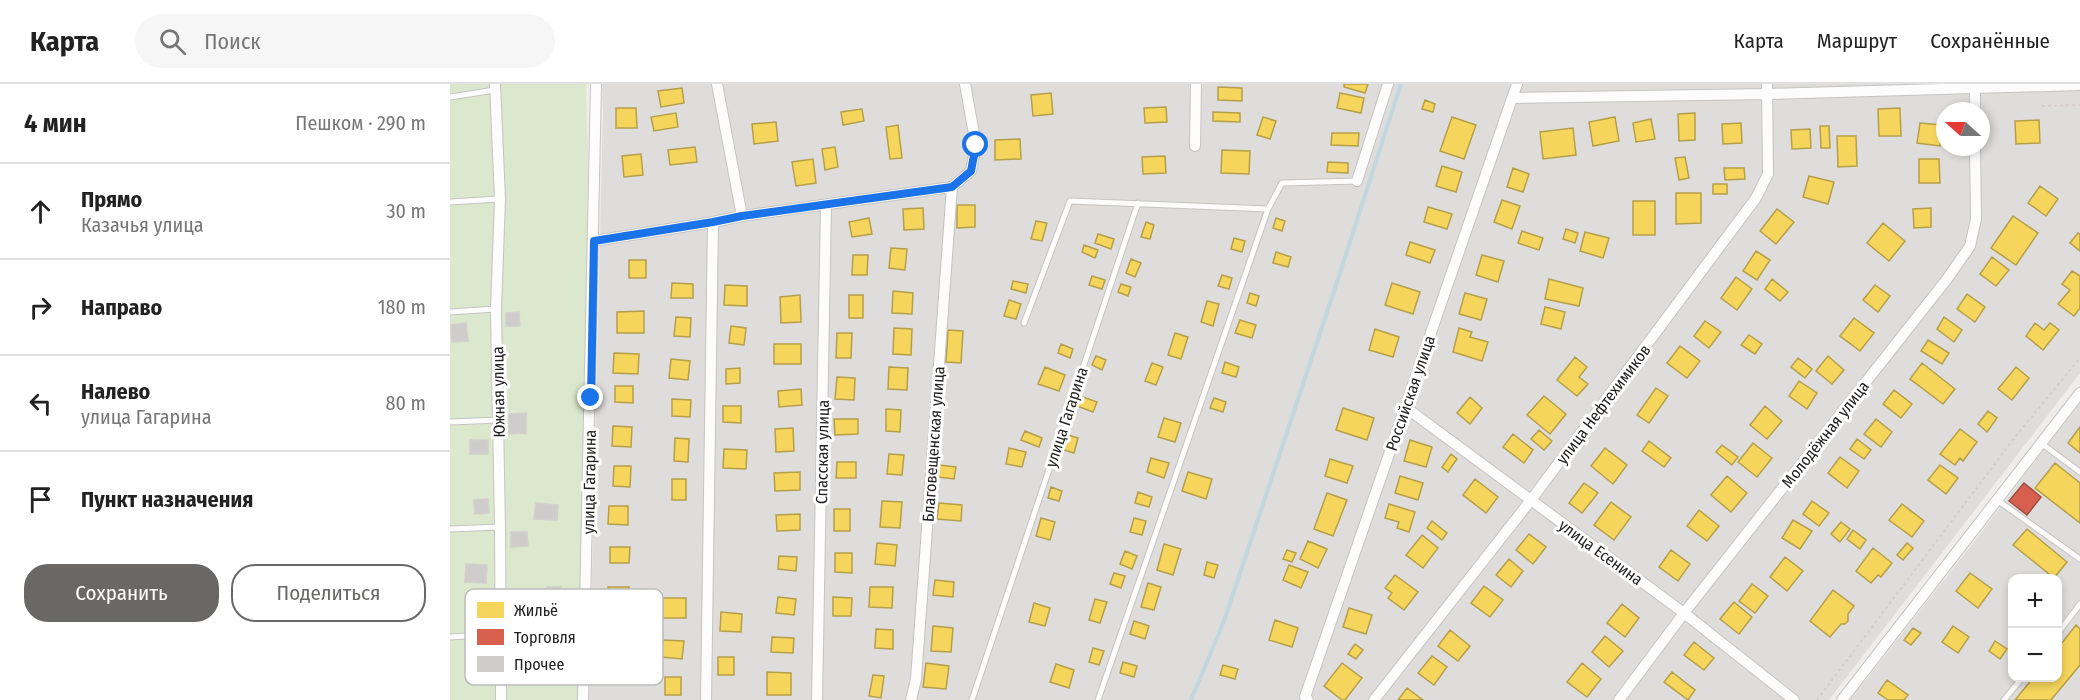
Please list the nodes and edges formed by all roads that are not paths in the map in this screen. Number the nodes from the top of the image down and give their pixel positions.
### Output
1 (596, 84) edge
2 (717, 84) edge
3 (965, 84) edge
4 (1196, 84) edge
5 (1388, 84) edge
6 (1517, 84) edge
7 (2080, 85) edge
8 (1975, 86) edge
9 (495, 87) edge
10 (1767, 89) edge
11 (450, 97) edge
12 (1513, 98) junction
13 (1975, 102) edge
14 (1195, 146) dead end
15 (1976, 156) edge
16 (1357, 181) joint
17 (952, 187) junction
18 (500, 199) junction
19 (450, 202) edge
20 (1138, 203) junction
21 (826, 205) junction
22 (1268, 209) junction
23 (742, 216) junction
24 (713, 222) junction
25 (594, 241) junction
26 (496, 309) junction
27 (450, 312) edge
28 (1024, 323) dead end
29 (2080, 393) edge
30 (1405, 407) junction
31 (499, 420) junction
32 (450, 422) edge
33 (2042, 443) junction
34 (2080, 471) edge
35 (1531, 500) junction
36 (1997, 500) junction
37 (500, 527) junction
38 (450, 529) edge
39 (2080, 559) edge
40 (500, 589) edge
41 (587, 589) edge
42 (2080, 604) edge
43 (1684, 613) junction
44 (2062, 628) edge
45 (465, 636) edge
46 (450, 637) edge
47 (2019, 682) edge
48 (501, 685) edge
49 (501, 700) edge
50 (706, 700) edge
51 (817, 700) edge
52 (911, 700) edge
53 (972, 700) edge
54 (1098, 700) edge
55 (1308, 700) edge
56 (1374, 700) edge
57 (1619, 700) edge
58 (1794, 700) edge
59 (1842, 700) edge
60 (2004, 700) edge

1 - 25 street, улица Гагарина
2 - 23 street
3 - 17 street
4 - 14 street
5 - 16 street
6 - 12 street, Российская улица
7 - 8 street
8 - 10 street
8 - 13 street
9 - 11 lane
9 - 18 street, Южная улица
10 - 12 street
10 - 35 street, улица Нефтехимиков
12 - 30 street, Российская улица
15 - 43 street, Молодёжная улица
16 - 22 lane
17 - 21 street
17 - 52 street, Благовещенская улица
18 - 19 lane
18 - 26 street, Южная улица
20 - 22 lane
20 - 28 lane
20 - 53 lane, улица Гагарина
21 - 23 street
21 - 51 street, Спасская улица
22 - 54 lane
23 - 24 street
24 - 25 street
24 - 50 street
25 - 41 street, улица Гагарина
26 - 27 lane
26 - 31 street, Южная улица
29 - 33 street
30 - 35 street, улица Есенина
30 - 55 street, Российская улица
31 - 32 lane
31 - 37 street, Южная улица
33 - 34 lane
33 - 36 street
35 - 43 street, улица Есенина
35 - 56 street, улица Нефтехимиков
36 - 39 lane
36 - 59 street
37 - 38 lane
37 - 40 street, Южная улица
42 - 44 lane
43 - 57 street, Молодёжная улица
43 - 58 street, улица Есенина
45 - 46 lane
47 - 60 lane
48 - 49 street, Южная улица

